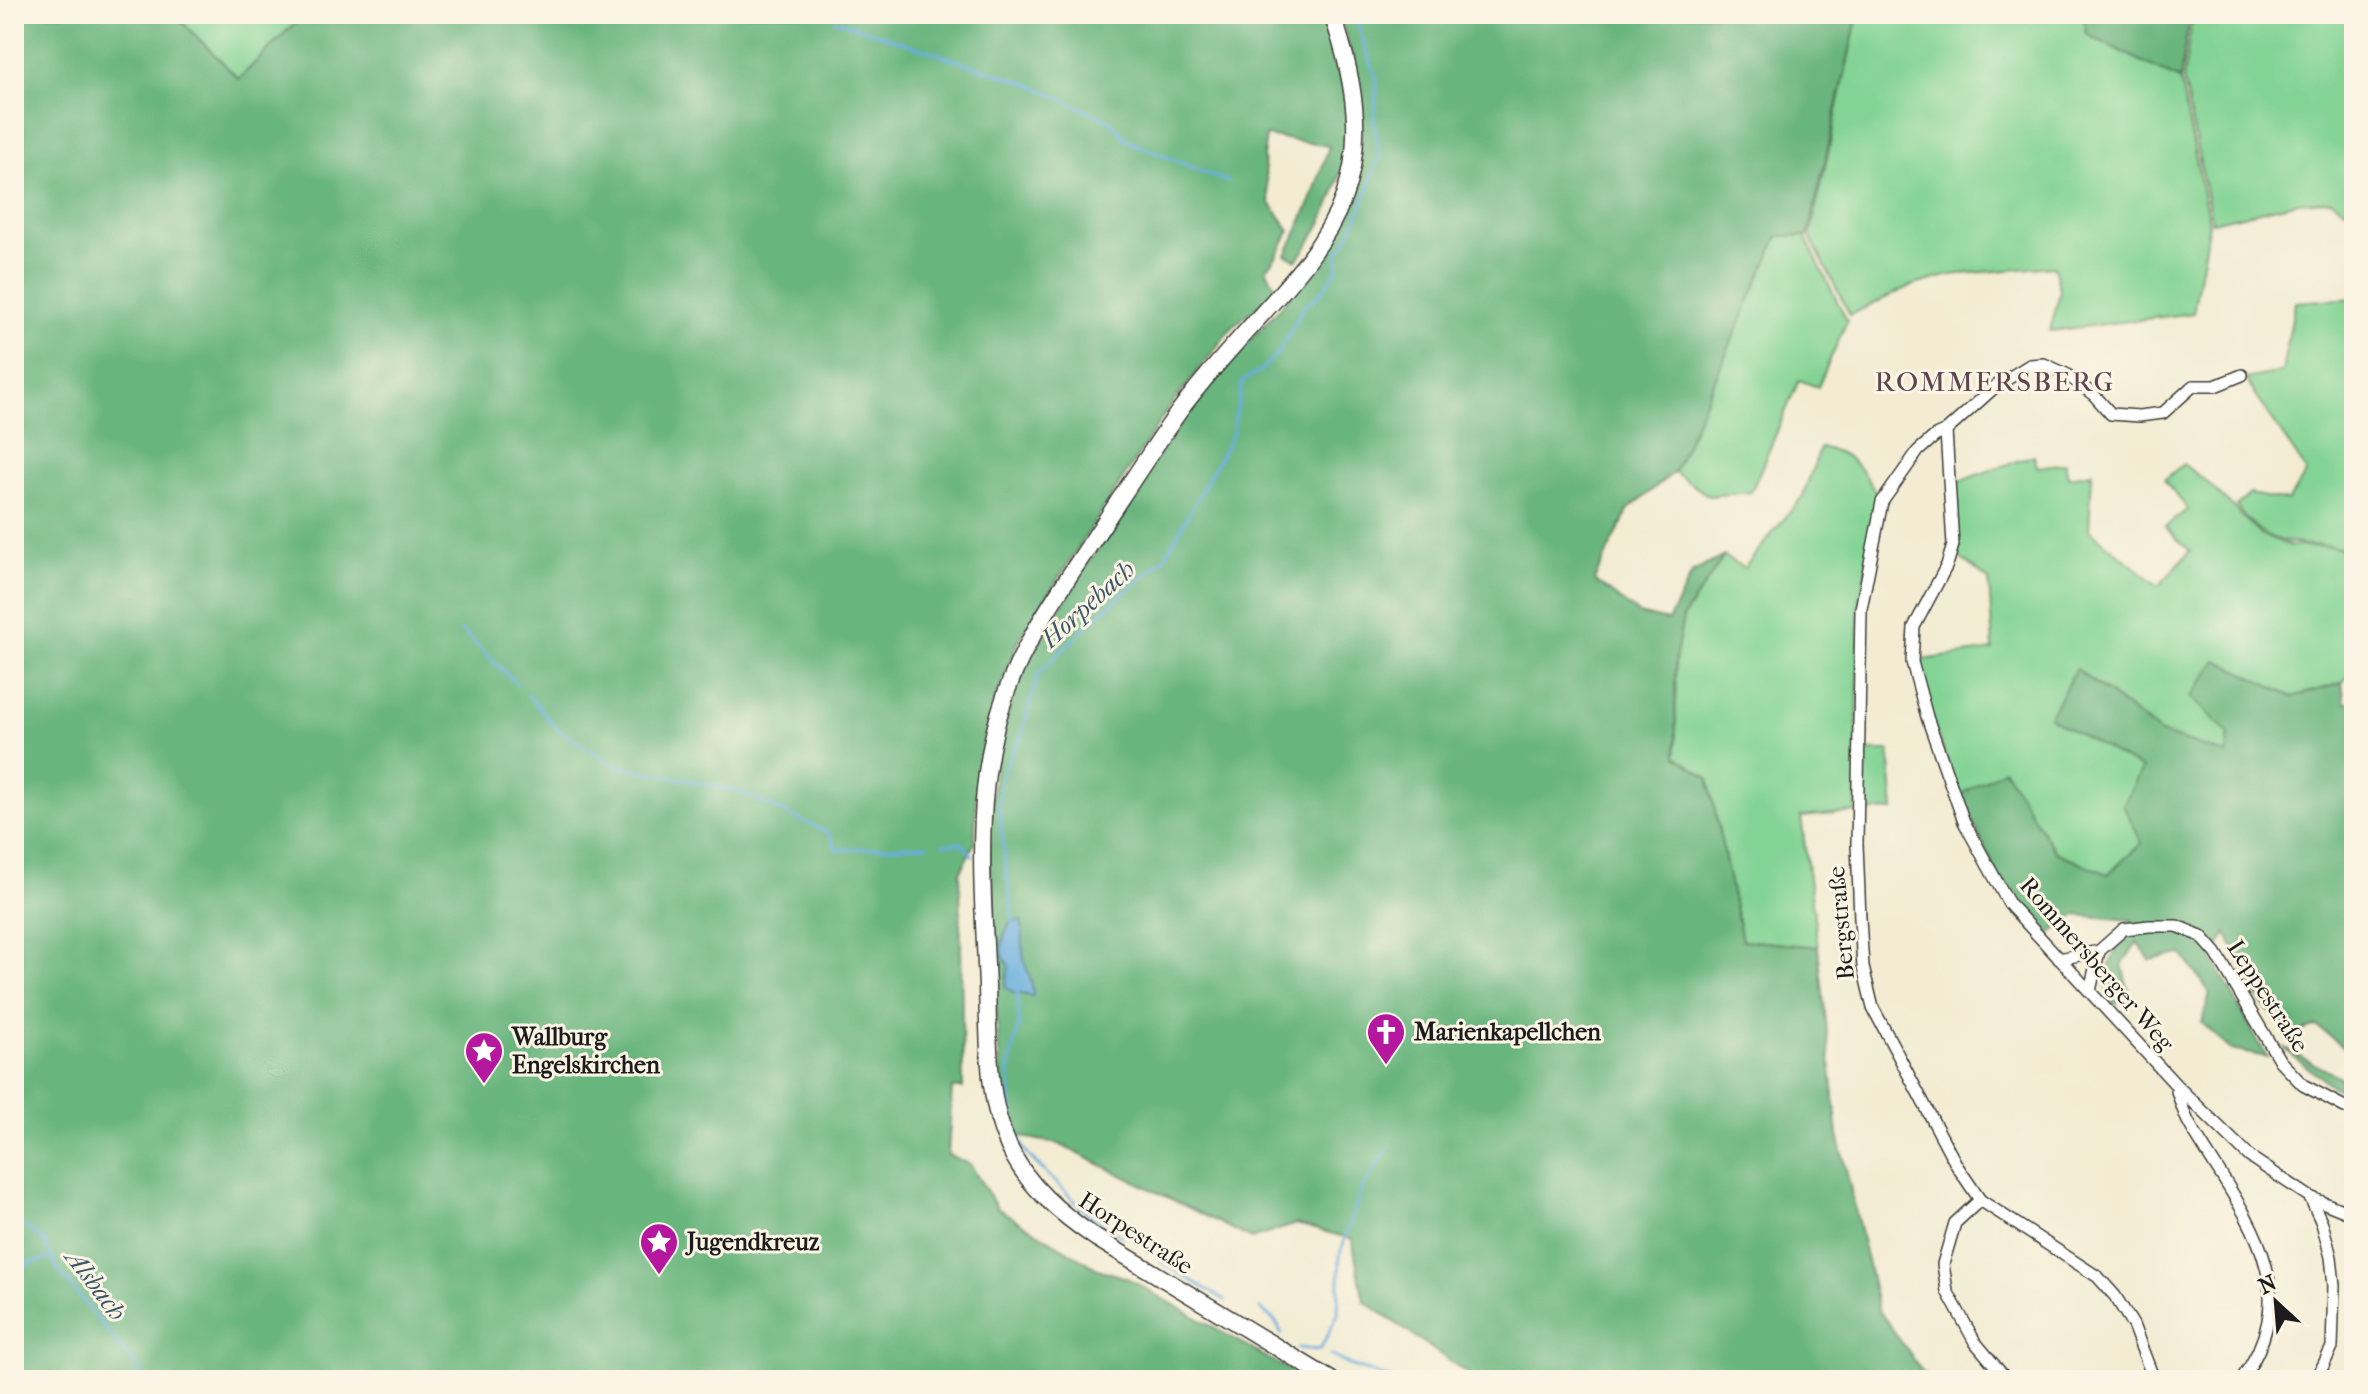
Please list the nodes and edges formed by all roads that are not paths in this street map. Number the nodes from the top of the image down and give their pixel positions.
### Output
1 (1332, 14) edge
2 (2242, 375) dead end
3 (1946, 431) junction
4 (2099, 951) junction
5 (2059, 959) junction
6 (2090, 991) junction
7 (2176, 1085) junction
8 (2354, 1112) edge
9 (2310, 1197) junction
10 (1980, 1200) junction
11 (2354, 1215) edge
12 (2321, 1370) dead end
13 (1331, 1380) edge
14 (2007, 1380) edge
15 (2154, 1380) edge
16 (2241, 1380) edge

1 - 13 street, Horpestraße
2 - 3 street
3 - 5 street, Rommersberger Weg
3 - 10 street, Bergstraße
4 - 5 street, Leppestraße
4 - 6 street
4 - 8 street, Leppestraße
5 - 6 street, Rommersberger Weg
6 - 7 street, Rommersberger Weg
7 - 9 street, Rommersberger Weg
7 - 16 street
9 - 11 street, Rommersberger Weg
9 - 12 street
10 - 14 street
10 - 15 street, Bergstraße

